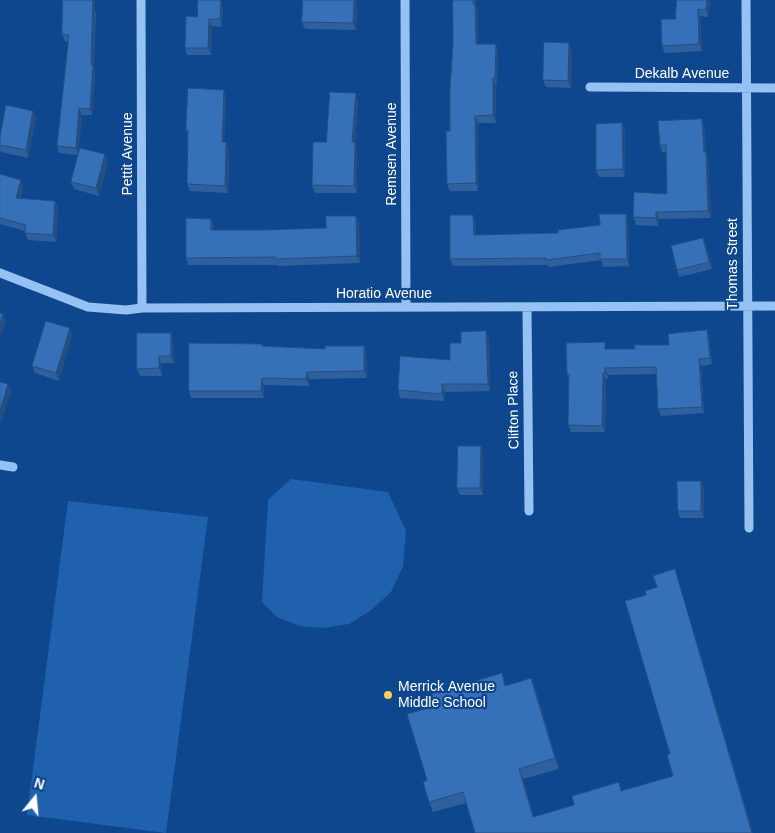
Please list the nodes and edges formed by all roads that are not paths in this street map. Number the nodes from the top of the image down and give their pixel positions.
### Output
1 (141, 0) edge
2 (405, 0) edge
3 (746, 0) edge
4 (590, 88) dead end
5 (746, 88) junction
6 (775, 88) edge
7 (0, 273) edge
8 (747, 306) junction
9 (775, 306) edge
10 (142, 308) junction
11 (406, 308) junction
12 (526, 308) junction
13 (0, 464) edge
14 (14, 467) dead end
15 (530, 511) dead end
16 (748, 528) dead end

1 - 10 street, Pettit Avenue
2 - 11 street, Remsen Avenue
3 - 5 street, Thomas Street
4 - 5 street, Dekalb Avenue
5 - 6 street, Dekalb Avenue
5 - 8 street, Thomas Street
7 - 10 street, Horatio Avenue
8 - 9 street, Horatio Avenue
8 - 12 street, Horatio Avenue
8 - 16 street, Thomas Street
10 - 11 street, Horatio Avenue
11 - 12 street, Horatio Avenue
12 - 15 street, Clifton Place
13 - 14 street

